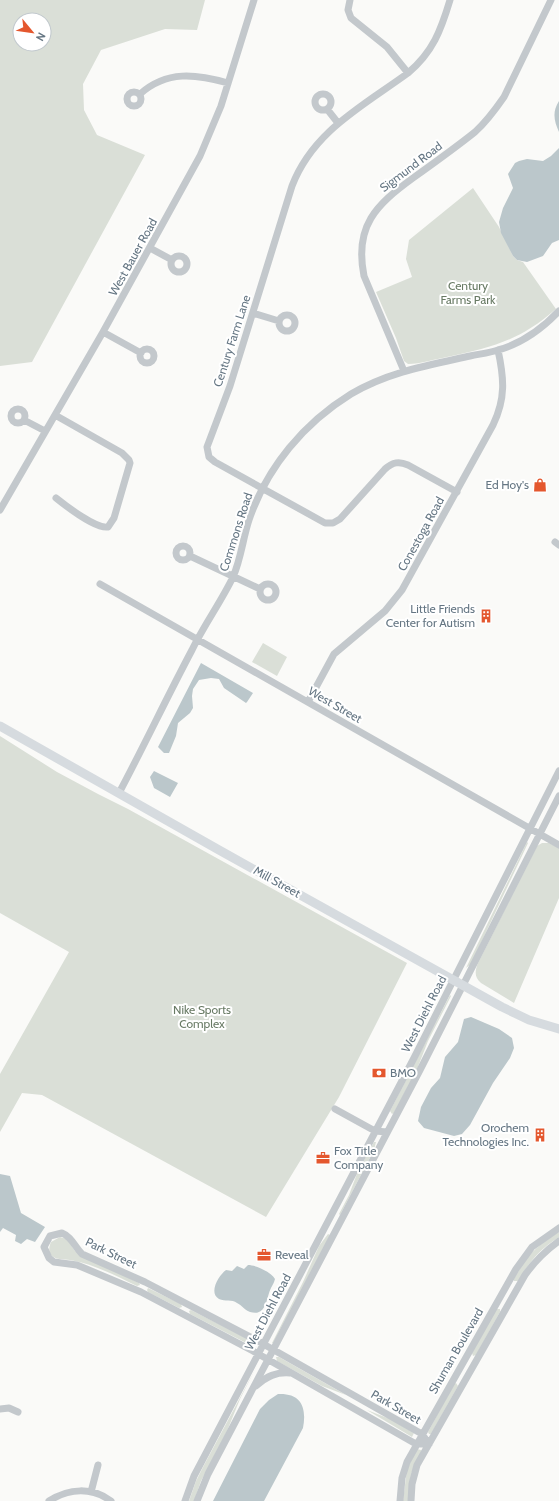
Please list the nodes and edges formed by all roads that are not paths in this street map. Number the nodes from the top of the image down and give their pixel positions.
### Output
1 (254, 0) edge
2 (350, 0) edge
3 (450, 0) edge
4 (551, 0) edge
5 (408, 73) junction
6 (228, 84) junction
7 (140, 94) dead end
8 (327, 108) dead end
9 (338, 123) junction
10 (150, 248) junction
11 (172, 260) dead end
12 (559, 311) edge
13 (253, 313) junction
14 (279, 321) dead end
15 (103, 332) junction
16 (498, 350) junction
17 (141, 353) dead end
18 (404, 371) junction
19 (55, 415) junction
20 (24, 420) dead end
21 (45, 431) junction
22 (262, 488) junction
23 (457, 492) junction
24 (56, 498) dead end
25 (0, 510) edge
26 (190, 556) dead end
27 (233, 576) junction
28 (100, 584) dead end
29 (260, 589) dead end
30 (197, 640) junction
31 (308, 702) junction
32 (0, 726) edge
33 (559, 771) edge
34 (119, 794) junction
35 (559, 796) edge
36 (530, 828) junction
37 (540, 834) junction
38 (559, 844) edge
39 (454, 980) junction
40 (463, 985) junction
41 (559, 1029) edge
42 (335, 1109) dead end
43 (376, 1131) junction
44 (387, 1132) junction
45 (559, 1228) edge
46 (559, 1241) edge
47 (264, 1344) junction
48 (273, 1350) junction
49 (259, 1354) junction
50 (268, 1360) junction
51 (293, 1373) junction
52 (253, 1388) junction
53 (0, 1409) edge
54 (18, 1412) dead end
55 (422, 1434) junction
56 (416, 1444) junction
57 (429, 1444) junction
58 (98, 1465) dead end
59 (91, 1492) junction
60 (50, 1501) edge
61 (111, 1501) edge
62 (185, 1501) edge
63 (197, 1501) edge
64 (400, 1501) edge
65 (411, 1501) edge

1 - 6 street, West Bauer Road
2 - 5 street
3 - 5 street, Century Farm Lane
4 - 18 street, Sigmund Road
5 - 9 street, Century Farm Lane
6 - 7 street
6 - 10 street, West Bauer Road
8 - 9 street
9 - 13 street, Century Farm Lane
10 - 11 street
10 - 15 street, West Bauer Road
12 - 16 street, Commons Road
13 - 14 street
13 - 22 street, Century Farm Lane
15 - 17 street
15 - 19 street, West Bauer Road
16 - 18 street, Commons Road
16 - 23 street, Conestoga Road
18 - 22 street, Commons Road
19 - 21 street, West Bauer Road
19 - 24 street
20 - 21 street
21 - 25 street, West Bauer Road
22 - 23 street, Century Farm Lane
22 - 27 street, Commons Road
23 - 31 street, Conestoga Road
26 - 27 street
27 - 29 street
27 - 30 street, Commons Road
28 - 30 street, West Street
30 - 31 street, West Street
30 - 34 street, Commons Road
31 - 36 street, West Street
32 - 34 main road, Mill Street
33 - 36 street, West Diehl Road
34 - 39 main road, Mill Street
35 - 37 street, West Diehl Road
36 - 37 street, West Street
36 - 39 street, West Diehl Road
37 - 38 street, West Street
37 - 40 street, West Diehl Road
39 - 40 main road, Mill Street
39 - 43 street, West Diehl Road
40 - 41 main road, Mill Street
40 - 44 street, West Diehl Road
42 - 43 street
43 - 44 street
43 - 47 street, West Diehl Road
44 - 48 street, West Diehl Road
45 - 55 street, Shuman Boulevard
46 - 57 street, Shuman Boulevard
47 - 48 street, Park Street
47 - 49 street, West Diehl Road
47 - 49 street, Park Street
48 - 50 street, West Diehl Road
48 - 55 street, Park Street
49 - 50 street, Park Street
49 - 62 street, West Diehl Road
50 - 51 street, Park Street
50 - 52 street, West Diehl Road
51 - 52 street
51 - 56 street, Park Street
52 - 63 street, West Diehl Road
53 - 54 street
55 - 56 street, Shuman Boulevard
55 - 57 street, Park Street
56 - 57 street, Park Street
56 - 64 street, Shuman Boulevard
57 - 65 street, Shuman Boulevard
58 - 59 street
59 - 60 street
59 - 61 street

